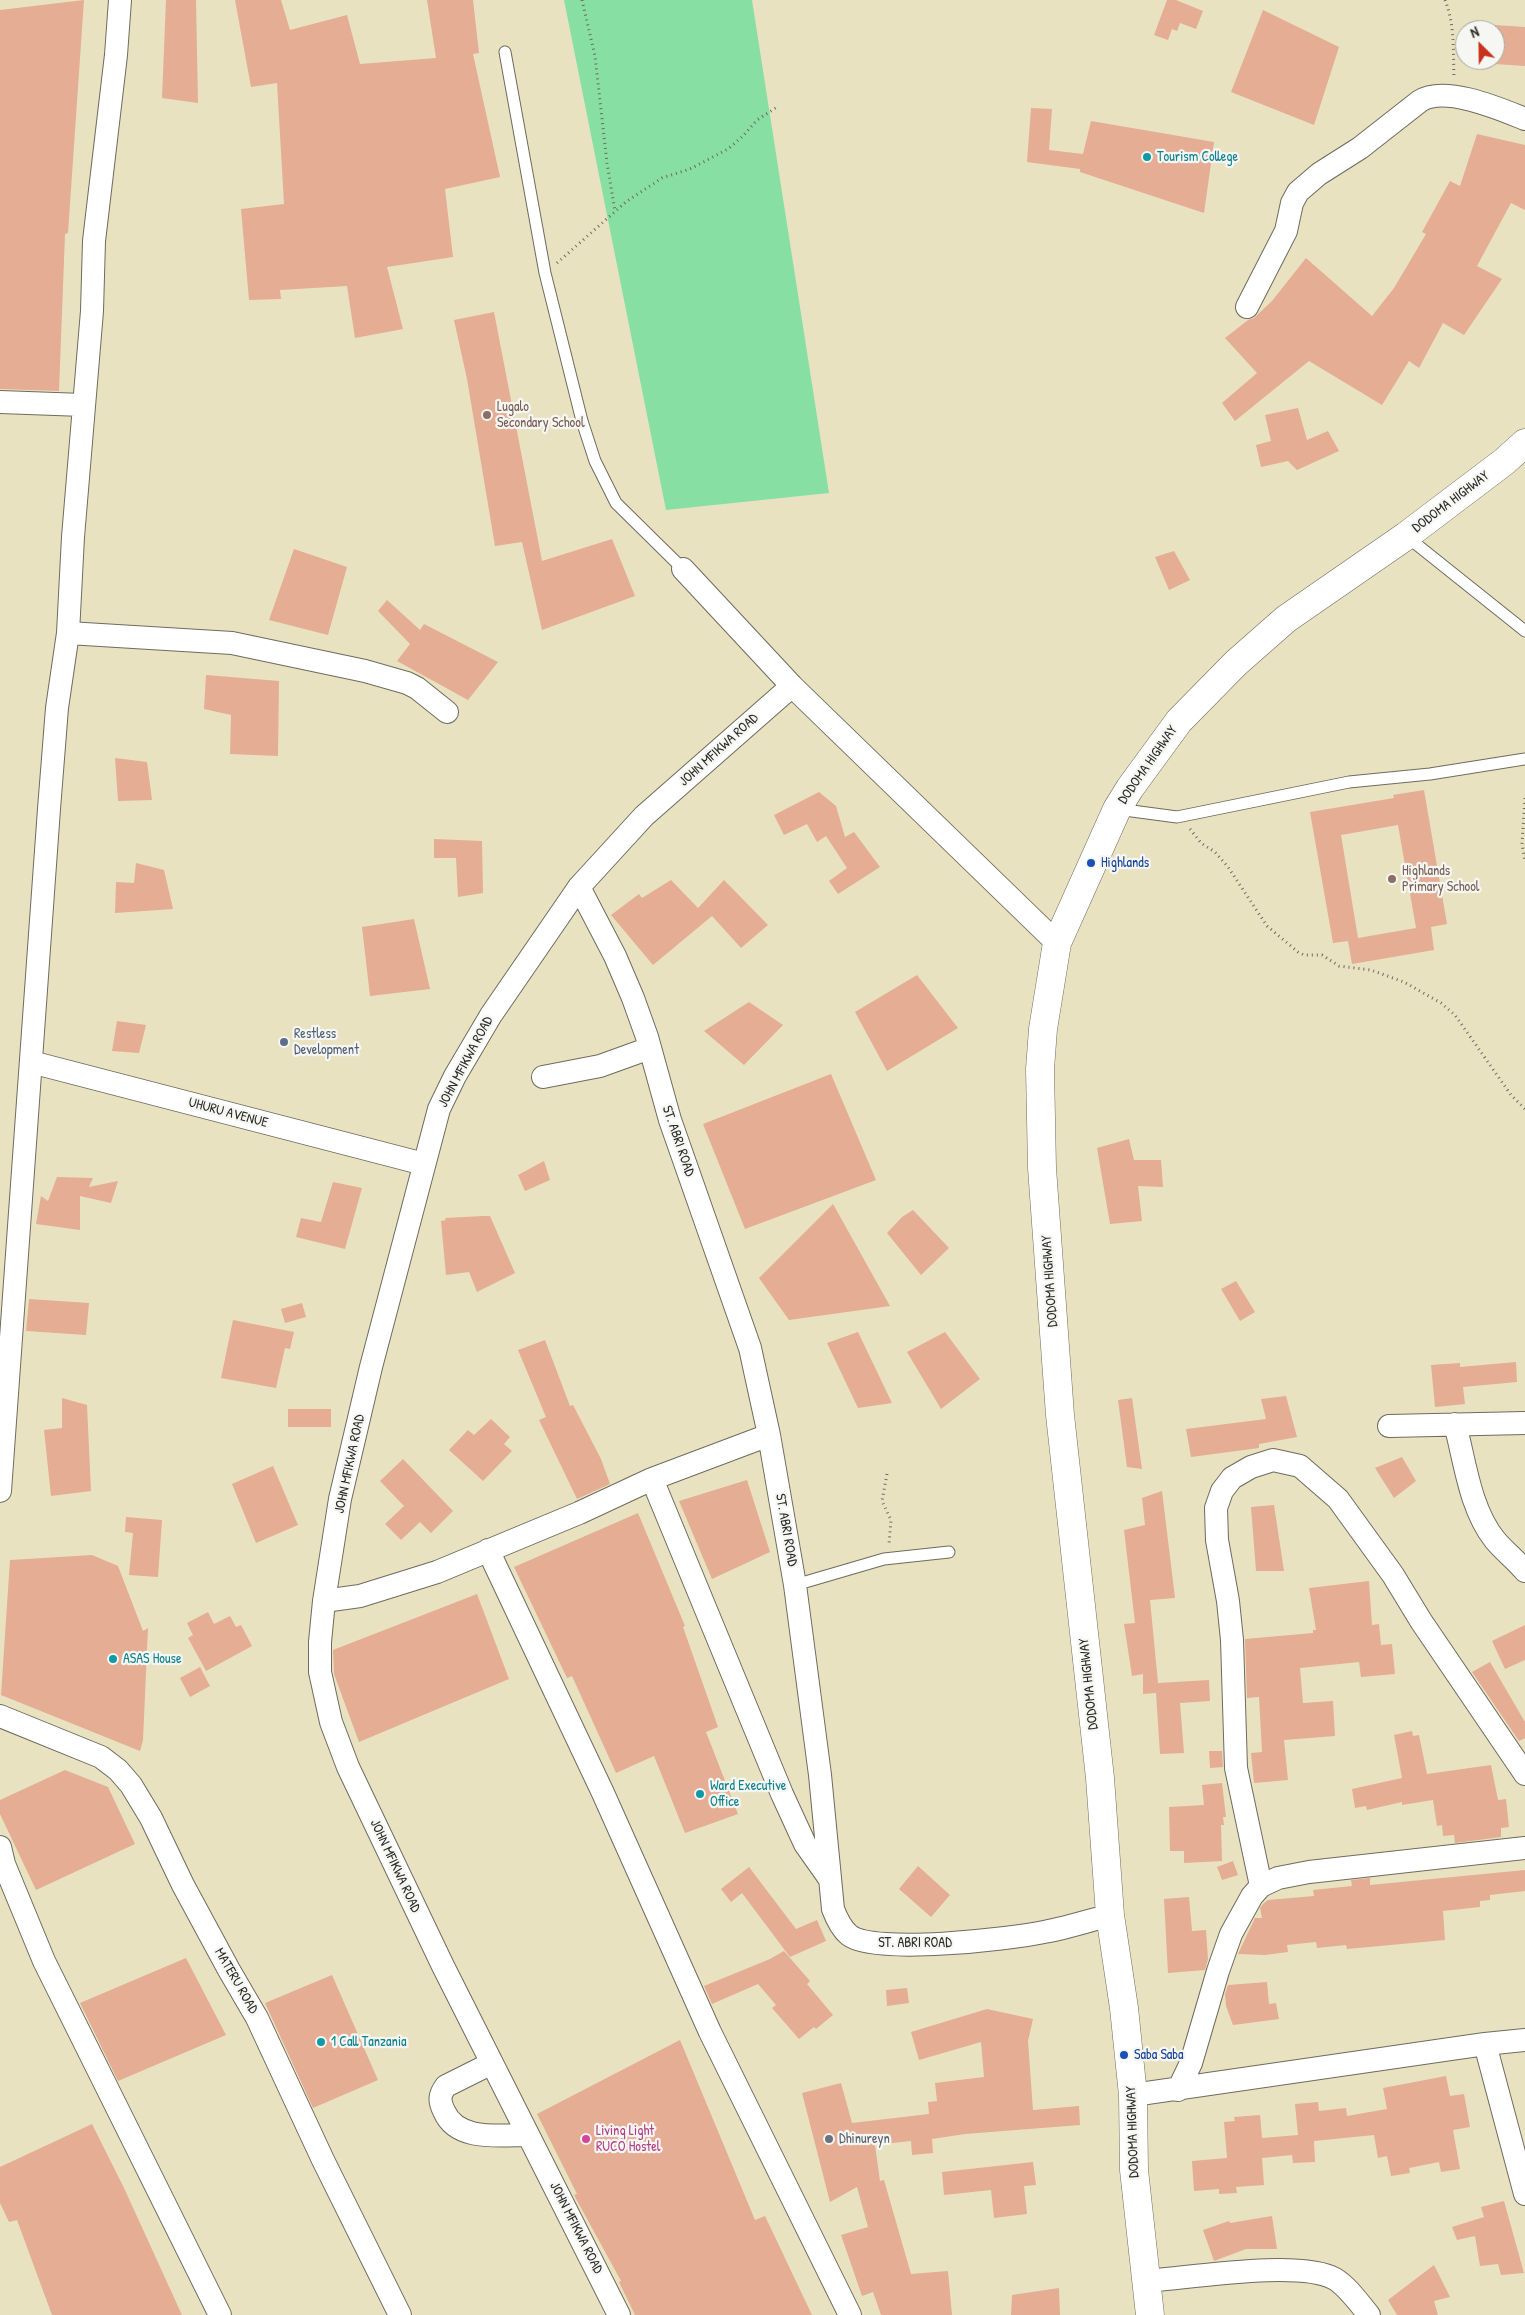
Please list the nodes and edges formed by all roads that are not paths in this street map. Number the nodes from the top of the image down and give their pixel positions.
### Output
1 (120, 0) edge
2 (505, 52) dead end
3 (1525, 119) edge
4 (1247, 307) dead end
5 (0, 402) edge
6 (82, 405) junction
7 (1525, 443) edge
8 (1406, 536) junction
9 (683, 569) joint
10 (1525, 631) edge
11 (68, 633) junction
12 (792, 686) junction
13 (447, 712) dead end
14 (1525, 760) edge
15 (1118, 809) junction
16 (580, 887) junction
17 (1057, 943) junction
18 (650, 1048) junction
19 (31, 1062) junction
20 (543, 1077) dead end
21 (424, 1164) junction
22 (7, 1294) edge
23 (1525, 1423) edge
24 (1455, 1424) junction
25 (1389, 1426) dead end
26 (769, 1435) junction
27 (652, 1479) junction
28 (0, 1490) edge
29 (488, 1550) junction
30 (949, 1552) dead end
31 (1525, 1571) edge
32 (795, 1585) junction
33 (324, 1601) junction
34 (0, 1716) edge
35 (1525, 1774) edge
36 (0, 1847) edge
37 (1525, 1848) edge
38 (830, 1878) junction
39 (1261, 1886) junction
40 (1110, 1915) junction
41 (1525, 2040) edge
42 (1485, 2044) junction
43 (492, 2063) junction
44 (1178, 2090) junction
45 (1133, 2095) junction
46 (528, 2135) junction
47 (1525, 2194) edge
48 (1146, 2282) junction
49 (220, 2315) edge
50 (400, 2315) edge
51 (620, 2315) edge
52 (850, 2315) edge
53 (1150, 2315) edge
54 (1369, 2315) edge

1 - 6 street
2 - 9 lane
3 - 4 street
5 - 6 street
6 - 11 street
7 - 8 highway, DODOMA HIGHWAY
8 - 10 lane
8 - 15 highway, DODOMA HIGHWAY
9 - 12 street
11 - 13 street
11 - 19 street
12 - 16 street, JOHN MFIKWA ROAD
12 - 17 street
14 - 15 lane
15 - 17 highway, DODOMA HIGHWAY
16 - 18 street, ST. ABRI ROAD
16 - 21 street, JOHN MFIKWA ROAD
17 - 40 highway, DODOMA HIGHWAY
18 - 20 street
18 - 26 street, ST. ABRI ROAD
19 - 21 street, UHURU AVENUE
19 - 22 street
21 - 33 street, JOHN MFIKWA ROAD
22 - 28 street
23 - 24 street
24 - 25 street
24 - 31 street
26 - 27 street
26 - 32 street, ST. ABRI ROAD
27 - 29 street
27 - 38 street
29 - 33 street
29 - 52 street
30 - 32 lane
32 - 38 street, ST. ABRI ROAD
33 - 43 street, JOHN MFIKWA ROAD
34 - 50 street, MATERU ROAD
35 - 39 street
36 - 49 street
37 - 39 street
38 - 40 street, ST. ABRI ROAD
39 - 44 street
40 - 45 highway, DODOMA HIGHWAY
41 - 42 street
42 - 44 street
42 - 47 street
43 - 46 street, JOHN MFIKWA ROAD
43 - 46 street
44 - 45 street
45 - 48 highway, DODOMA HIGHWAY
46 - 51 street, JOHN MFIKWA ROAD
48 - 53 highway, DODOMA HIGHWAY
48 - 54 street

